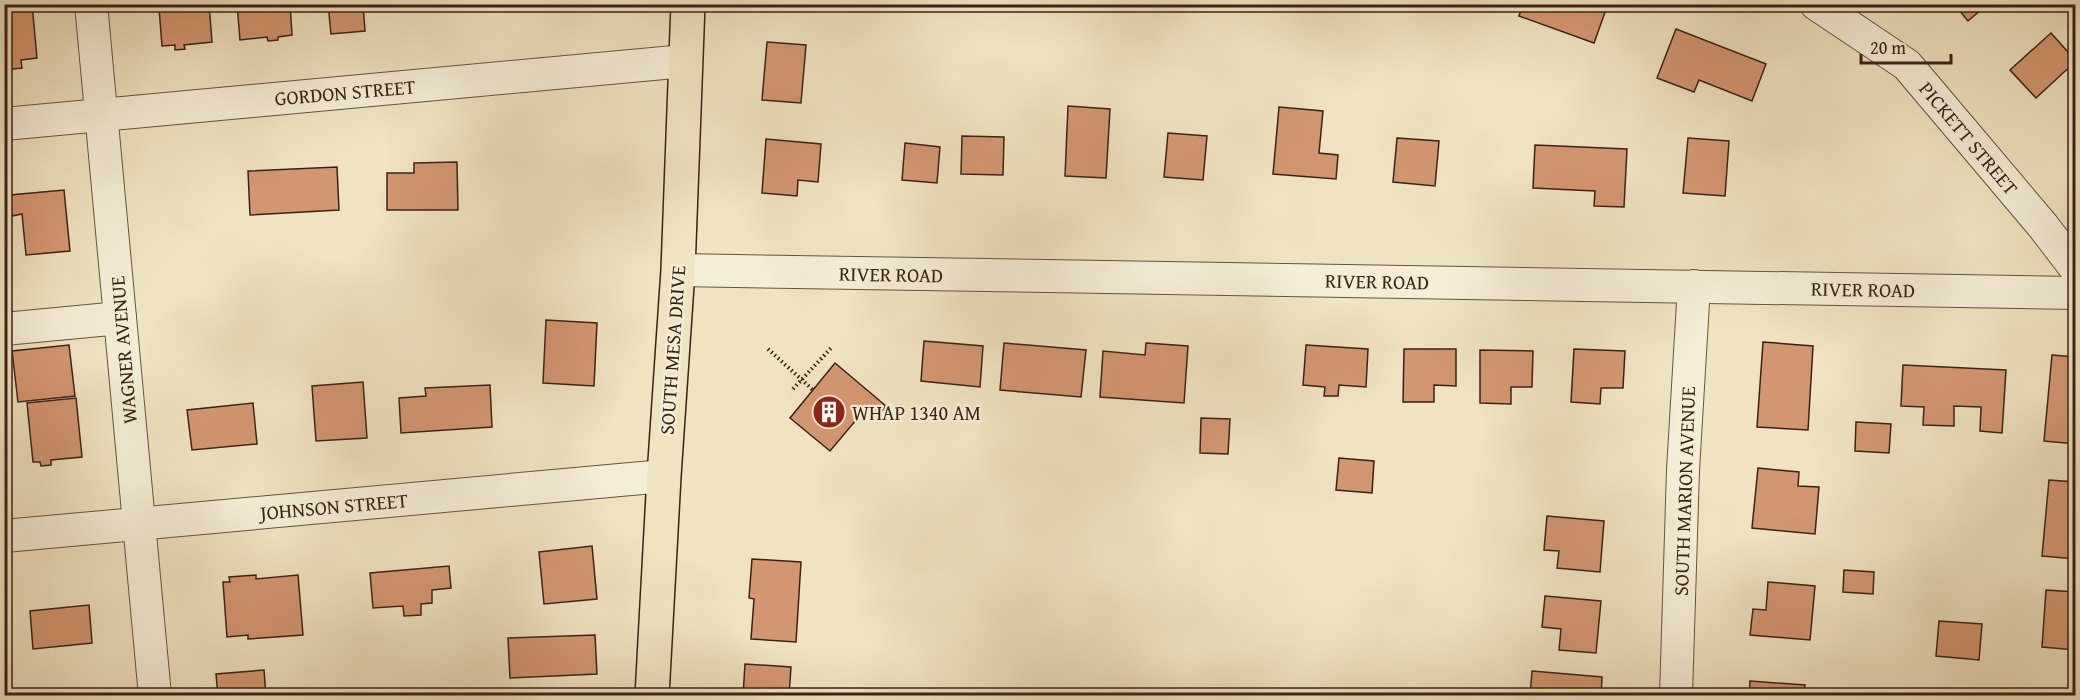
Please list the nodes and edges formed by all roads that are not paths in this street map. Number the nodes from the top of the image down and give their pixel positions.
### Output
1 (91, 4) edge
2 (688, 4) edge
3 (1816, 4) edge
4 (685, 61) junction
5 (101, 115) junction
6 (4, 124) edge
7 (2076, 269) edge
8 (678, 270) junction
9 (1694, 286) junction
10 (2076, 292) edge
11 (120, 318) junction
12 (4, 329) edge
13 (664, 476) junction
14 (139, 524) junction
15 (4, 536) edge
16 (155, 696) edge
17 (652, 696) edge
18 (1676, 696) edge

1 - 5 street, WAGNER AVENUE
2 - 4 main road, SOUTH MESA DRIVE
3 - 7 street, PICKETT STREET
4 - 5 street, GORDON STREET
4 - 8 main road, SOUTH MESA DRIVE
5 - 6 street, GORDON STREET
5 - 11 street, WAGNER AVENUE
8 - 9 street, RIVER ROAD
8 - 13 main road, SOUTH MESA DRIVE
9 - 10 street, RIVER ROAD
9 - 18 street, SOUTH MARION AVENUE
11 - 12 street
11 - 14 street, WAGNER AVENUE
13 - 14 street, JOHNSON STREET
13 - 17 main road, SOUTH MESA DRIVE
14 - 15 street, JOHNSON STREET
14 - 16 street, WAGNER AVENUE

